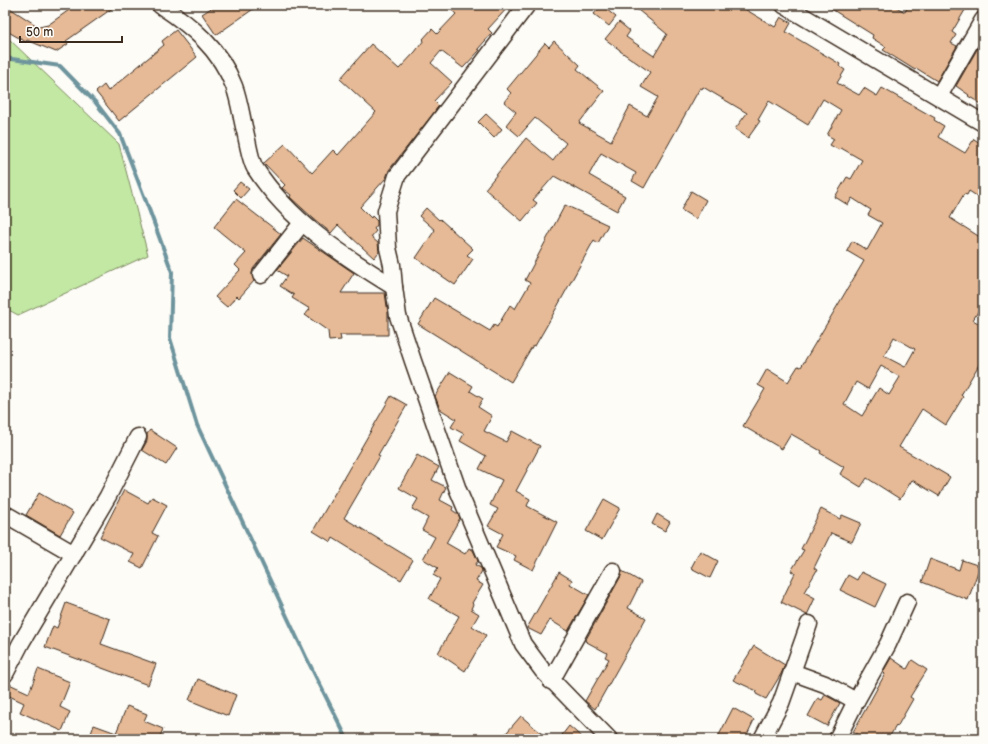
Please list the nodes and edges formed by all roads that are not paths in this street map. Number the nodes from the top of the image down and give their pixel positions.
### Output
1 (160, 5) edge
2 (527, 5) edge
3 (784, 5) edge
4 (983, 20) edge
5 (938, 96) junction
6 (983, 123) edge
7 (302, 222) junction
8 (261, 275) dead end
9 (394, 288) junction
10 (138, 438) dead end
11 (5, 514) edge
12 (74, 554) junction
13 (613, 571) dead end
14 (907, 602) dead end
15 (809, 624) dead end
16 (792, 672) junction
17 (5, 674) edge
18 (551, 681) junction
19 (856, 701) junction
20 (609, 739) edge
21 (762, 739) edge
22 (837, 739) edge

1 - 7 street
2 - 9 street
3 - 5 street
4 - 5 street
5 - 6 street
7 - 8 street
7 - 9 street
9 - 18 street
10 - 12 street
11 - 12 street
12 - 17 street
13 - 18 street
14 - 19 street
15 - 16 street
16 - 19 street
16 - 21 street
18 - 20 street
19 - 22 street

